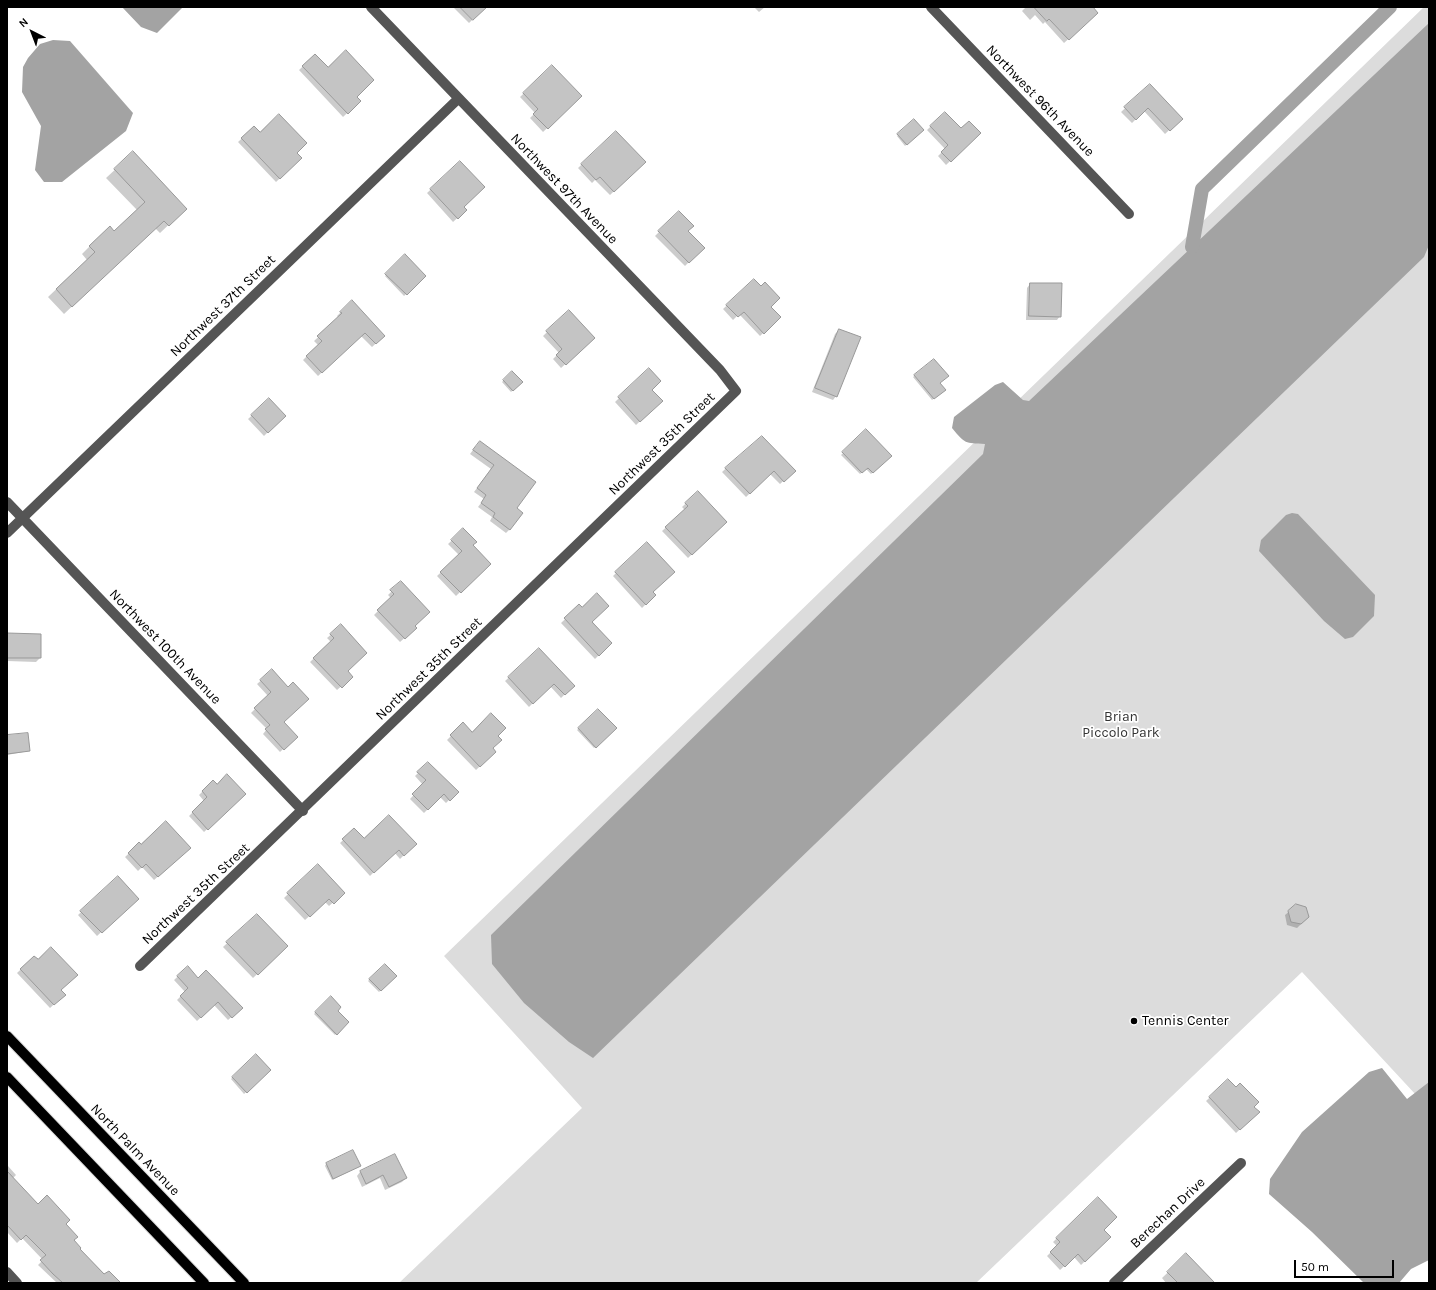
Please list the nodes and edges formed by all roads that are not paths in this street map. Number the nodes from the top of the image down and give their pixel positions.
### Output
1 (372, 7) edge
2 (931, 7) edge
3 (458, 99) junction
4 (1129, 214) dead end
5 (736, 391) joint
6 (7, 502) edge
7 (23, 518) junction
8 (7, 533) edge
9 (303, 811) junction
10 (140, 966) dead end
11 (7, 1036) edge
12 (7, 1077) edge
13 (1241, 1163) dead end
14 (7, 1272) edge
15 (17, 1283) edge
16 (204, 1283) edge
17 (244, 1283) edge
18 (1114, 1283) edge

1 - 3 street, Northwest 97th Avenue
2 - 4 street, Northwest 96th Avenue
3 - 5 street, Northwest 97th Avenue
3 - 7 street, Northwest 37th Street
5 - 9 street, Northwest 35th Street
6 - 7 street, Northwest 100th Avenue
7 - 8 street, Northwest 37th Street
7 - 9 street, Northwest 100th Avenue
9 - 10 street, Northwest 35th Street
11 - 17 main road, North Palm Avenue
12 - 16 main road
13 - 18 street, Berechan Drive
14 - 15 street

